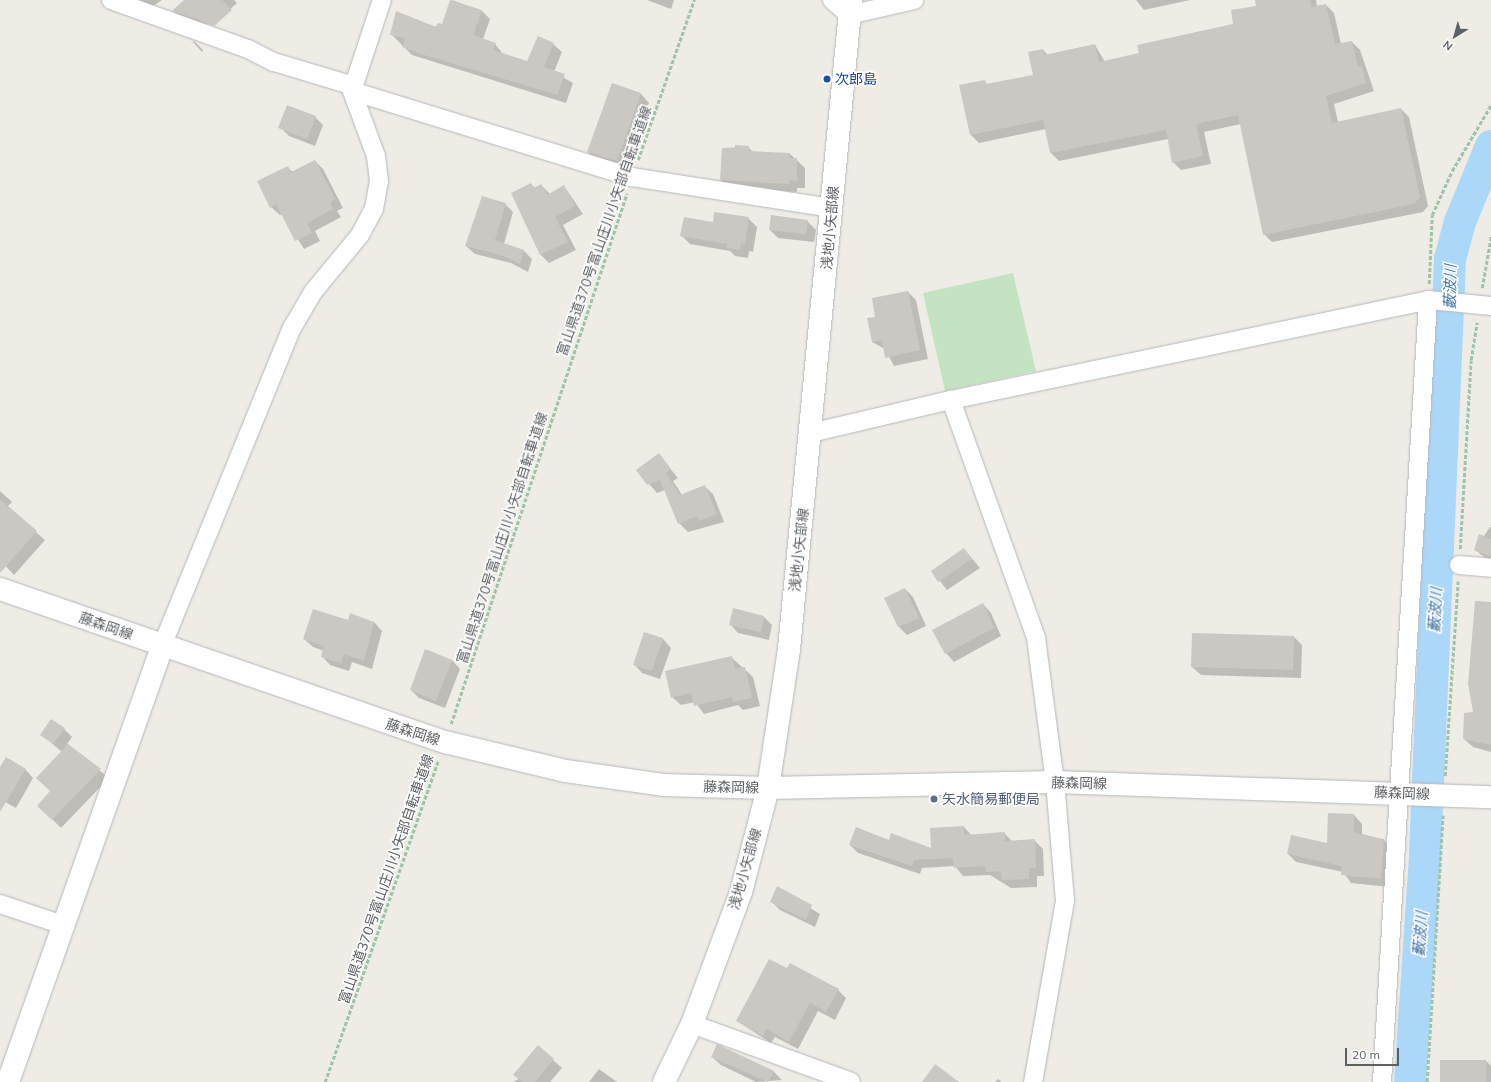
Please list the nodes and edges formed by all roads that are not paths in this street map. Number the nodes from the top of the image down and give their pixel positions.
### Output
1 (111, 0) edge
2 (382, 0) edge
3 (832, 0) edge
4 (914, 0) edge
5 (850, 7) edge
6 (353, 89) junction
7 (832, 208) junction
8 (1428, 300) junction
9 (1482, 304) edge
10 (951, 400) junction
11 (811, 433) junction
12 (1459, 565) road end
13 (1491, 568) edge
14 (0, 589) edge
15 (162, 646) junction
16 (1055, 782) junction
17 (768, 788) junction
18 (1399, 793) junction
19 (1491, 797) edge
20 (0, 904) edge
21 (63, 925) junction
22 (692, 1024) junction
23 (8, 1082) edge
24 (664, 1082) edge
25 (851, 1082) edge
26 (1032, 1082) edge
27 (1382, 1082) edge

1 - 6 street
2 - 6 street
3 - 5 street
4 - 5 street
5 - 7 main road, 浅地小矢部線
6 - 7 street
6 - 15 street
7 - 11 main road, 浅地小矢部線
8 - 9 street
8 - 10 street
8 - 18 street
10 - 11 street
10 - 16 street
11 - 17 main road, 浅地小矢部線
12 - 13 street
14 - 15 main road, 藤森岡線
15 - 17 main road, 藤森岡線
15 - 21 main road
16 - 17 main road, 藤森岡線
16 - 18 main road, 藤森岡線
16 - 26 street
17 - 22 main road, 浅地小矢部線
18 - 19 main road, 藤森岡線
18 - 27 street
20 - 21 street
21 - 23 main road
22 - 24 main road, 浅地小矢部線
22 - 25 street

